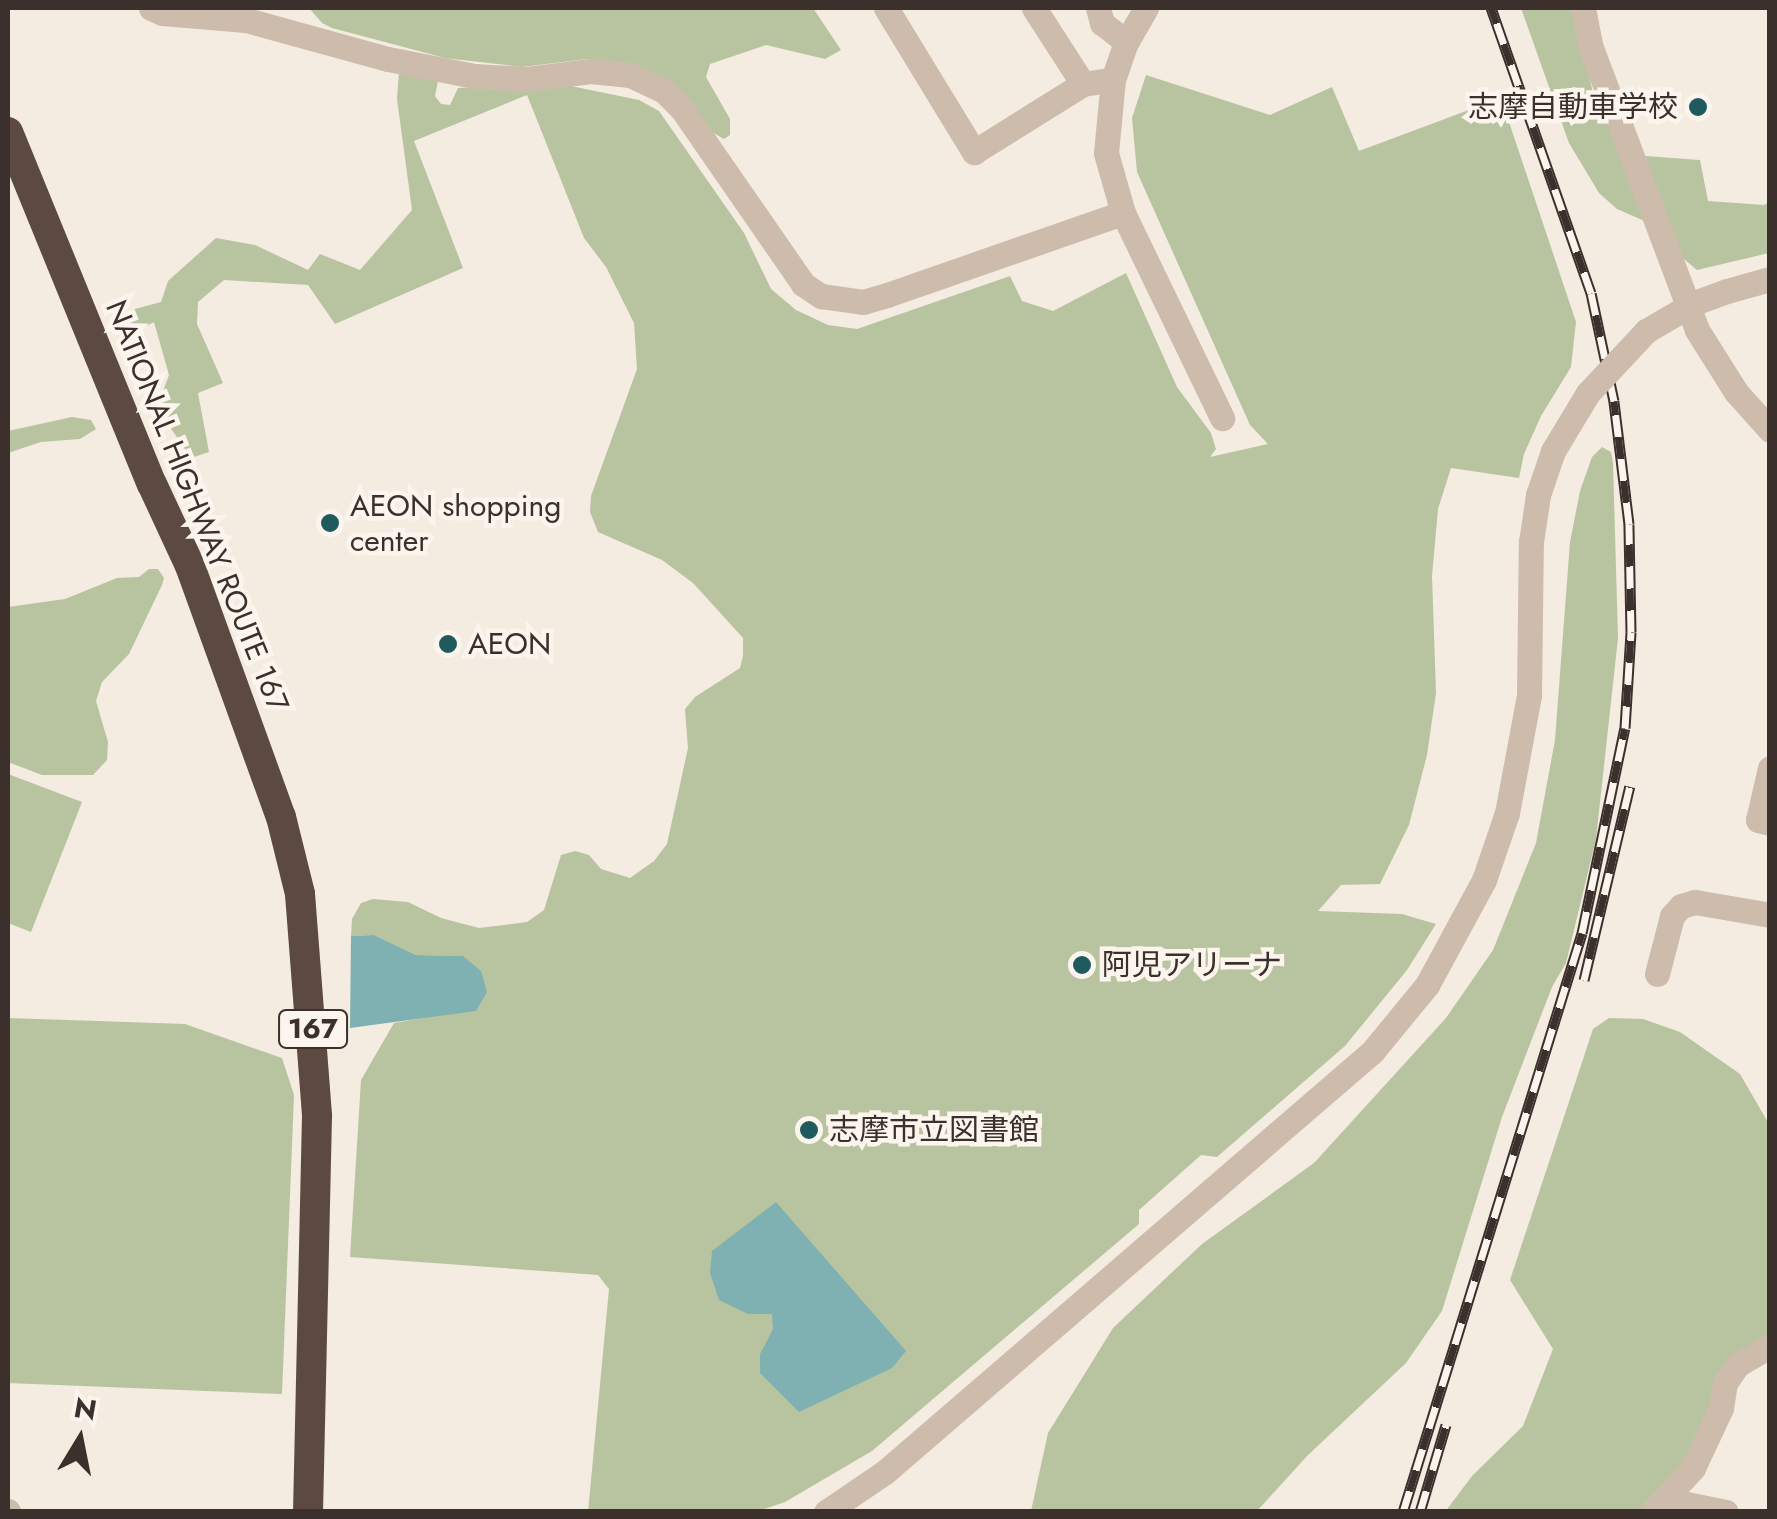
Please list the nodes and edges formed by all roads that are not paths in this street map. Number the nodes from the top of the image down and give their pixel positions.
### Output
1 (150, 8) edge
2 (886, 8) edge
3 (1034, 8) edge
4 (1098, 8) edge
5 (1146, 8) edge
6 (1583, 8) edge
7 (1126, 42) junction
8 (1113, 79) junction
9 (1083, 84) junction
10 (8, 132) edge
11 (1123, 213) junction
12 (1770, 279) edge
13 (1222, 418) dead end
14 (1770, 430) edge
15 (1770, 768) edge
16 (1770, 823) edge
17 (1770, 915) edge
18 (1657, 974) dead end
19 (1770, 1346) edge
20 (1659, 1506) edge
21 (308, 1512) edge
22 (826, 1512) edge
23 (1726, 1512) edge

1 - 11 street
2 - 9 street
3 - 9 street
4 - 7 street
5 - 7 street
6 - 14 street
7 - 8 street
8 - 9 street
8 - 11 street
10 - 21 highway, NATIONAL HIGHWAY ROUTE 167 / 167
11 - 13 street
12 - 22 street, bridge
15 - 16 street
17 - 18 street
19 - 20 street
20 - 23 street

